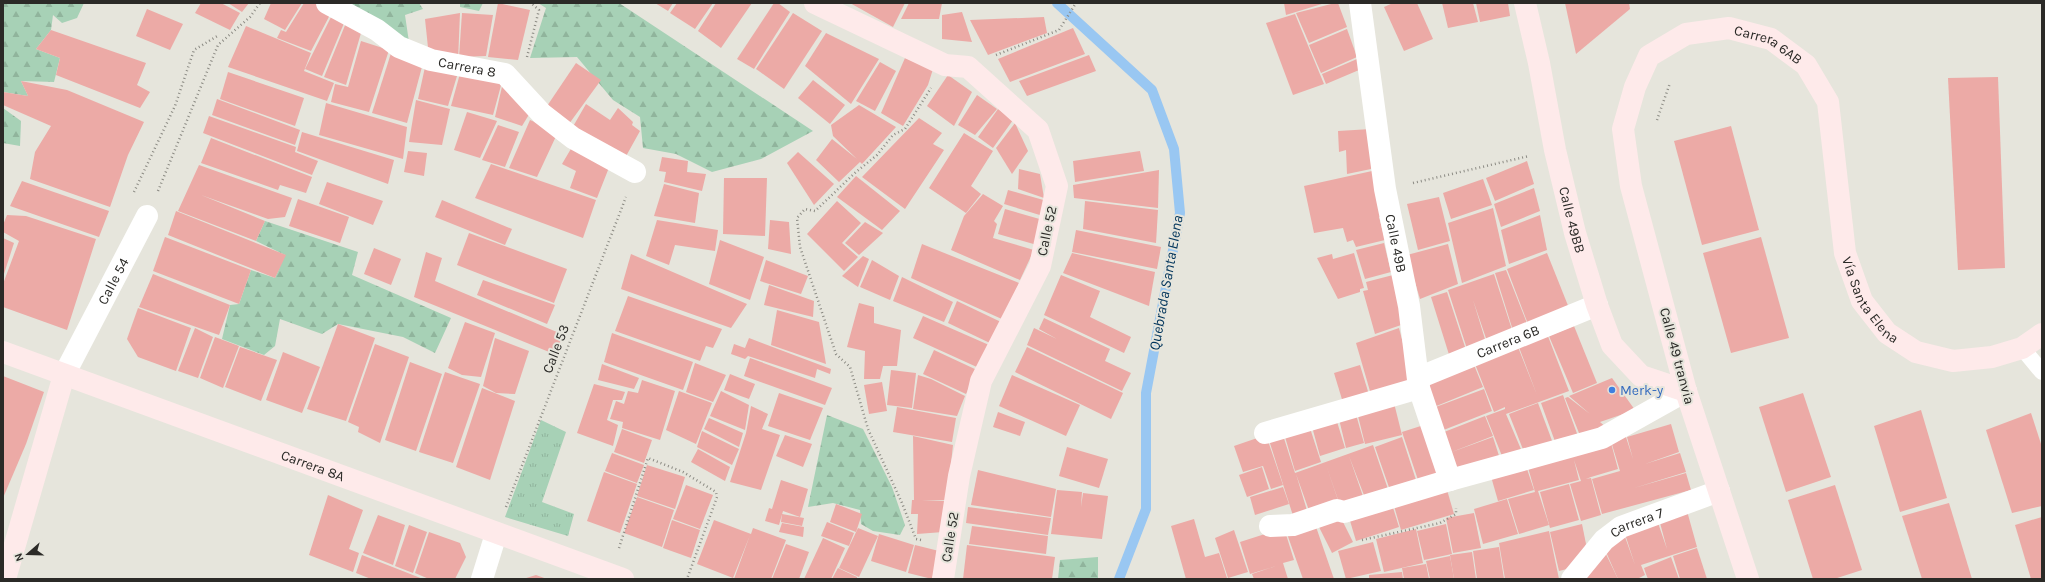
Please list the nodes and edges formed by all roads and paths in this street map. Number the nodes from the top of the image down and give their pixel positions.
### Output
1 (260, 3) edge
2 (327, 3) edge
3 (531, 3) edge
4 (815, 3) edge
5 (1076, 3) edge
6 (1360, 3) edge
7 (1525, 3) edge
8 (219, 34) dead end
9 (945, 65) junction
10 (968, 67) junction
11 (505, 74) junction
12 (1670, 81) dead end
13 (1828, 102) joint
14 (1656, 122) dead end
15 (1623, 130) joint
16 (1555, 150) junction
17 (636, 172) joint
18 (1385, 189) junction
19 (130, 198) dead end
20 (147, 216) joint
21 (1597, 306) junction
22 (2042, 334) edge
23 (2022, 348) junction
24 (3, 352) edge
25 (2042, 372) edge
26 (64, 374) junction
27 (1419, 383) junction
28 (1686, 391) junction
29 (1265, 432) dead end
30 (1450, 480) junction
31 (1719, 491) junction
32 (1270, 526) dead end
33 (496, 534) junction
34 (1362, 540) dead end
35 (949, 543) junction
36 (616, 577) edge
37 (5, 579) edge
38 (482, 579) edge
39 (687, 579) edge
40 (944, 579) edge
41 (1572, 579) edge
42 (1748, 579) edge

1 - 20 path
2 - 11 street, Carrera 8
3 - 11 path
4 - 9 street
5 - 10 path
6 - 18 street, Calle 49B
7 - 16 street, Calle 49BB
8 - 19 path
9 - 10 street
9 - 35 path
10 - 35 street, Calle 52
11 - 17 street, Carrera 8
12 - 14 path
13 - 15 street, Carrera 6AB
13 - 23 street, Vía Santa Elena
15 - 28 street, Calle 49 tranvia
16 - 18 path
16 - 21 street, Calle 49BB
17 - 33 path, Calle 53
18 - 27 street, Calle 49B
20 - 26 street, Calle 54
21 - 27 street, Carrera 6B
21 - 28 street, Calle 49BB
22 - 23 street, Vía Santa Elena
23 - 25 lane
24 - 26 street, Carrera 8A
26 - 33 street, Carrera 8A
26 - 37 street, Calle 54
27 - 29 street, Carrera 6B
27 - 30 street, Calle 49B
28 - 30 street
28 - 31 street, Calle 49 tranvia
30 - 32 street
30 - 34 path
31 - 41 street, Carrera 7
31 - 42 street, Calle 49 tranvia
33 - 36 street, Carrera 8A
33 - 38 street
35 - 40 street, Calle 52
36 - 39 path

